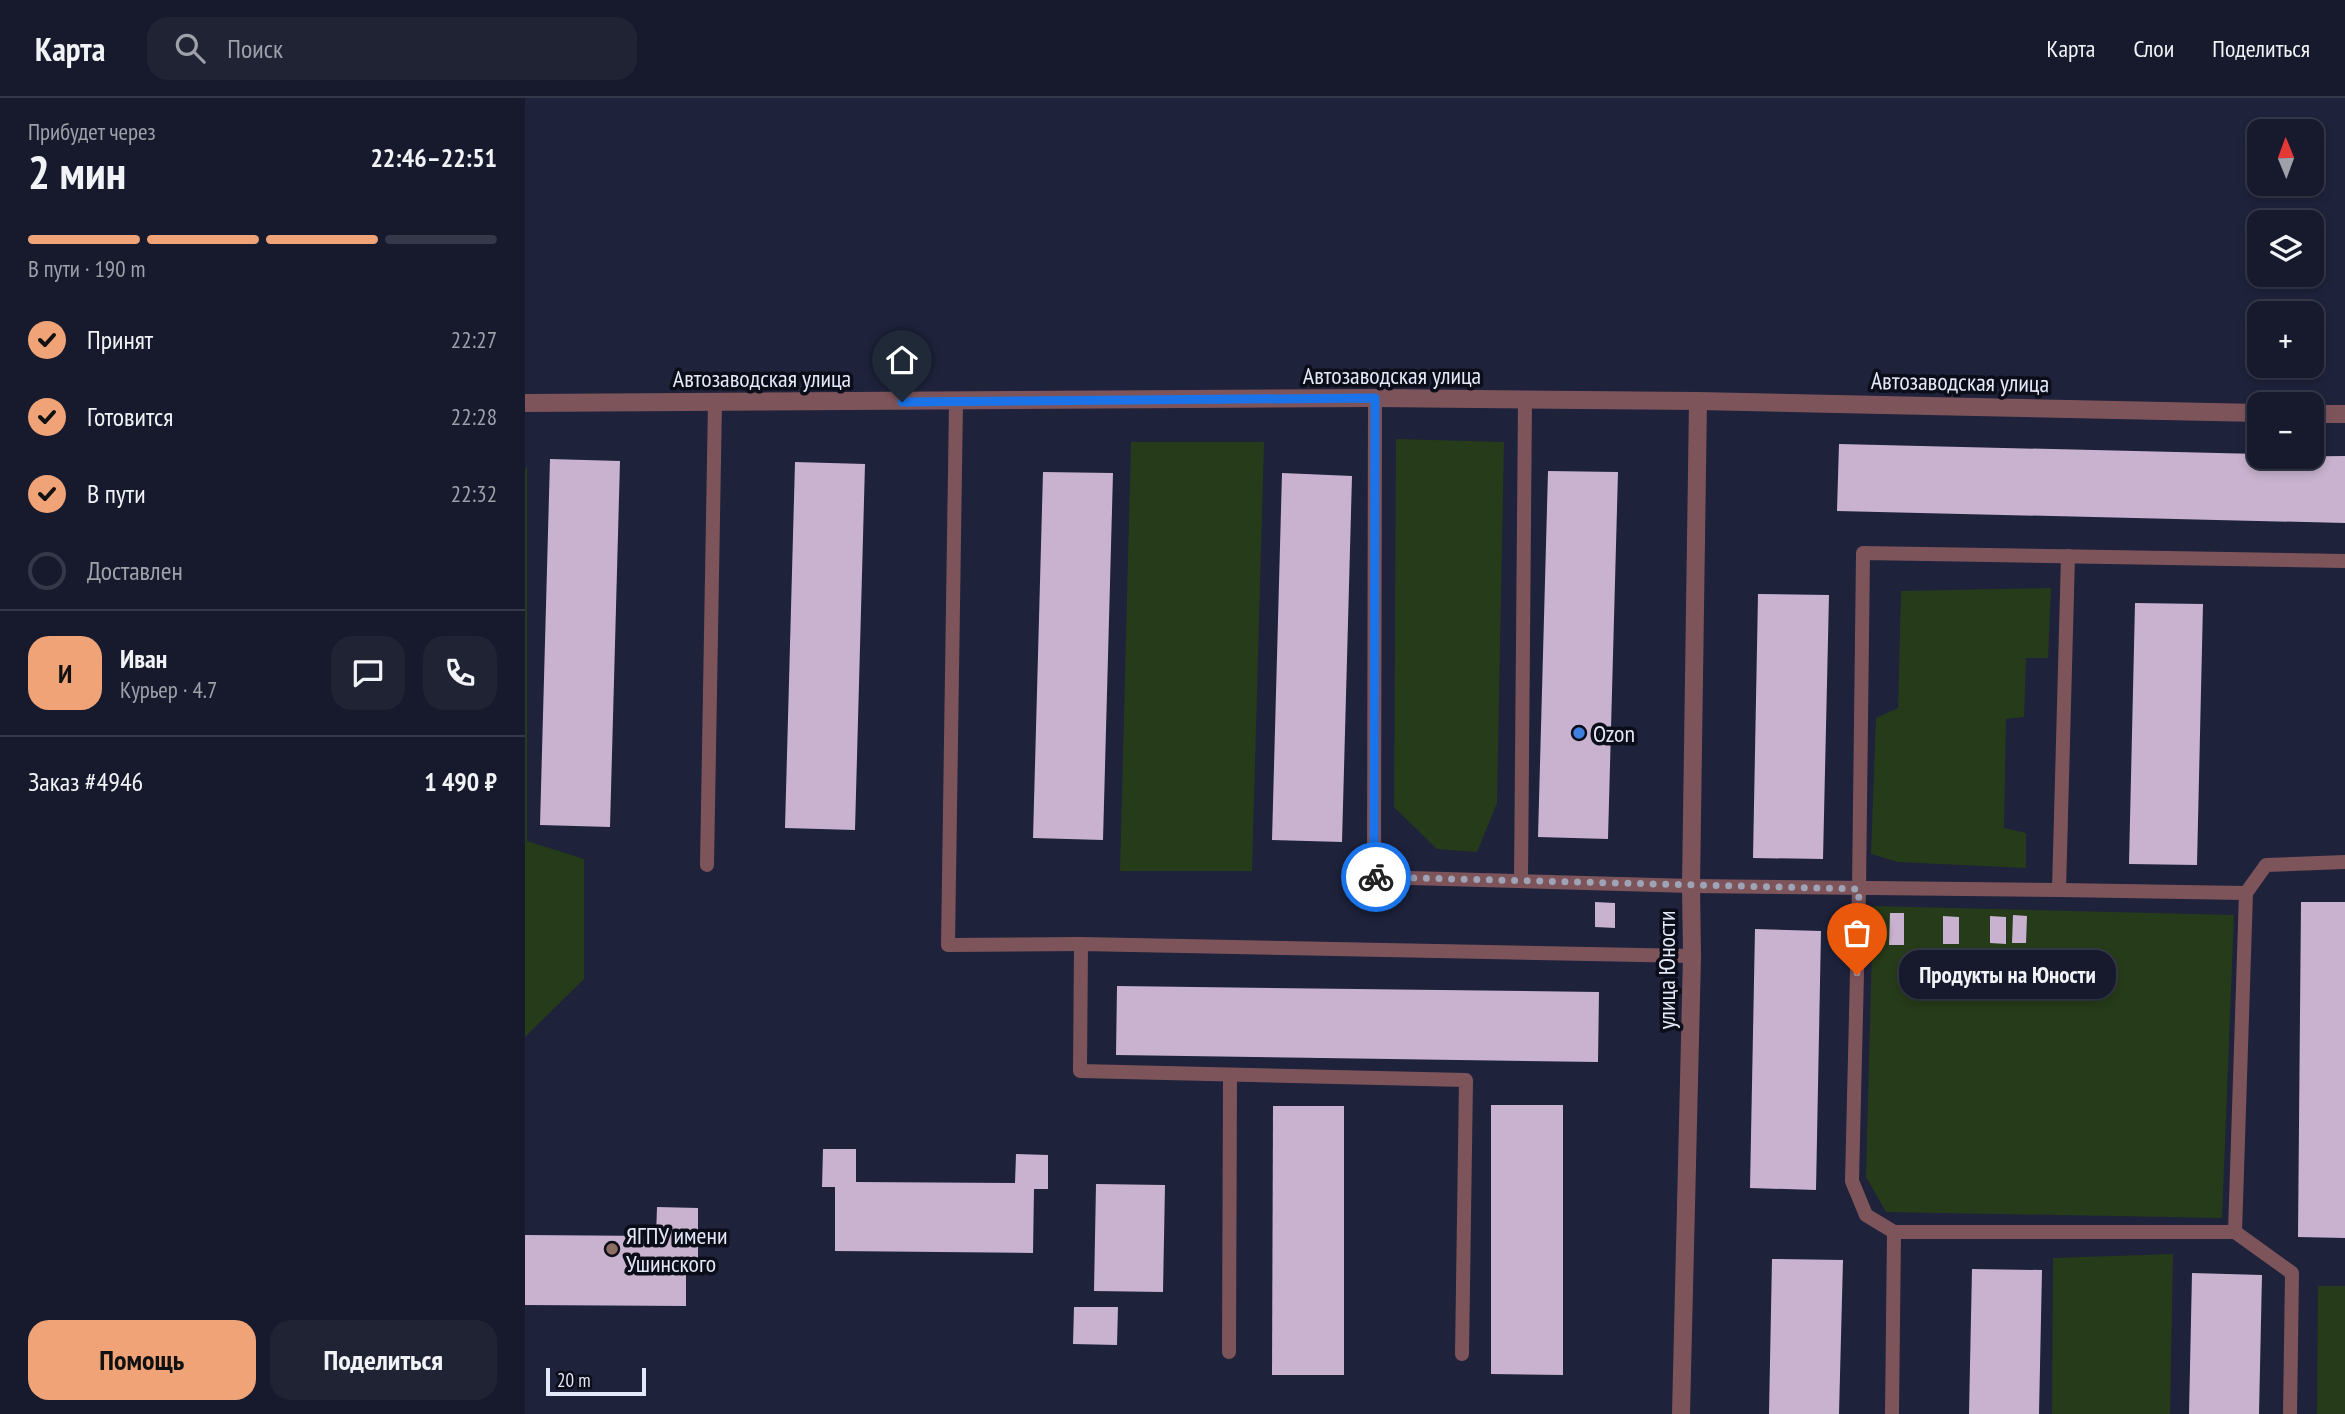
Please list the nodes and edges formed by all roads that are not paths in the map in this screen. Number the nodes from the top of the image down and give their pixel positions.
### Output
1 (1375, 398) junction
2 (1525, 400) junction
3 (956, 401) junction
4 (1698, 401) junction
5 (715, 402) junction
6 (525, 403) edge
7 (2247, 413) edge
8 (2324, 414) edge
9 (2345, 414) edge
10 (2068, 556) junction
11 (2345, 561) edge
12 (2345, 862) edge
13 (707, 865) dead end
14 (1521, 881) junction
15 (1691, 886) junction
16 (1859, 889) junction
17 (2059, 890) junction
18 (2246, 893) junction
19 (1081, 944) junction
20 (1692, 956) junction
21 (1230, 1075) junction
22 (1894, 1232) junction
23 (2235, 1233) junction
24 (1229, 1352) dead end
25 (1462, 1354) dead end
26 (1681, 1414) edge
27 (1892, 1414) edge
28 (2290, 1414) edge

1 - 2 street, Автозаводская улица
1 - 3 street, Автозаводская улица
1 - 14 lane
2 - 4 street, Автозаводская улица
2 - 14 lane
3 - 5 street, Автозаводская улица
3 - 19 lane
4 - 7 street, Автозаводская улица
4 - 15 street, улица Юности
5 - 6 street, Автозаводская улица
5 - 13 lane
8 - 9 street
10 - 11 lane
10 - 16 lane
10 - 17 lane
12 - 18 lane
14 - 15 lane
15 - 16 lane
15 - 20 street, улица Юности
16 - 17 lane
16 - 22 lane
17 - 18 lane
18 - 23 lane
19 - 20 lane
19 - 21 lane
20 - 26 street, улица Юности
21 - 24 lane
21 - 25 lane
22 - 23 lane
22 - 27 lane
23 - 28 lane

